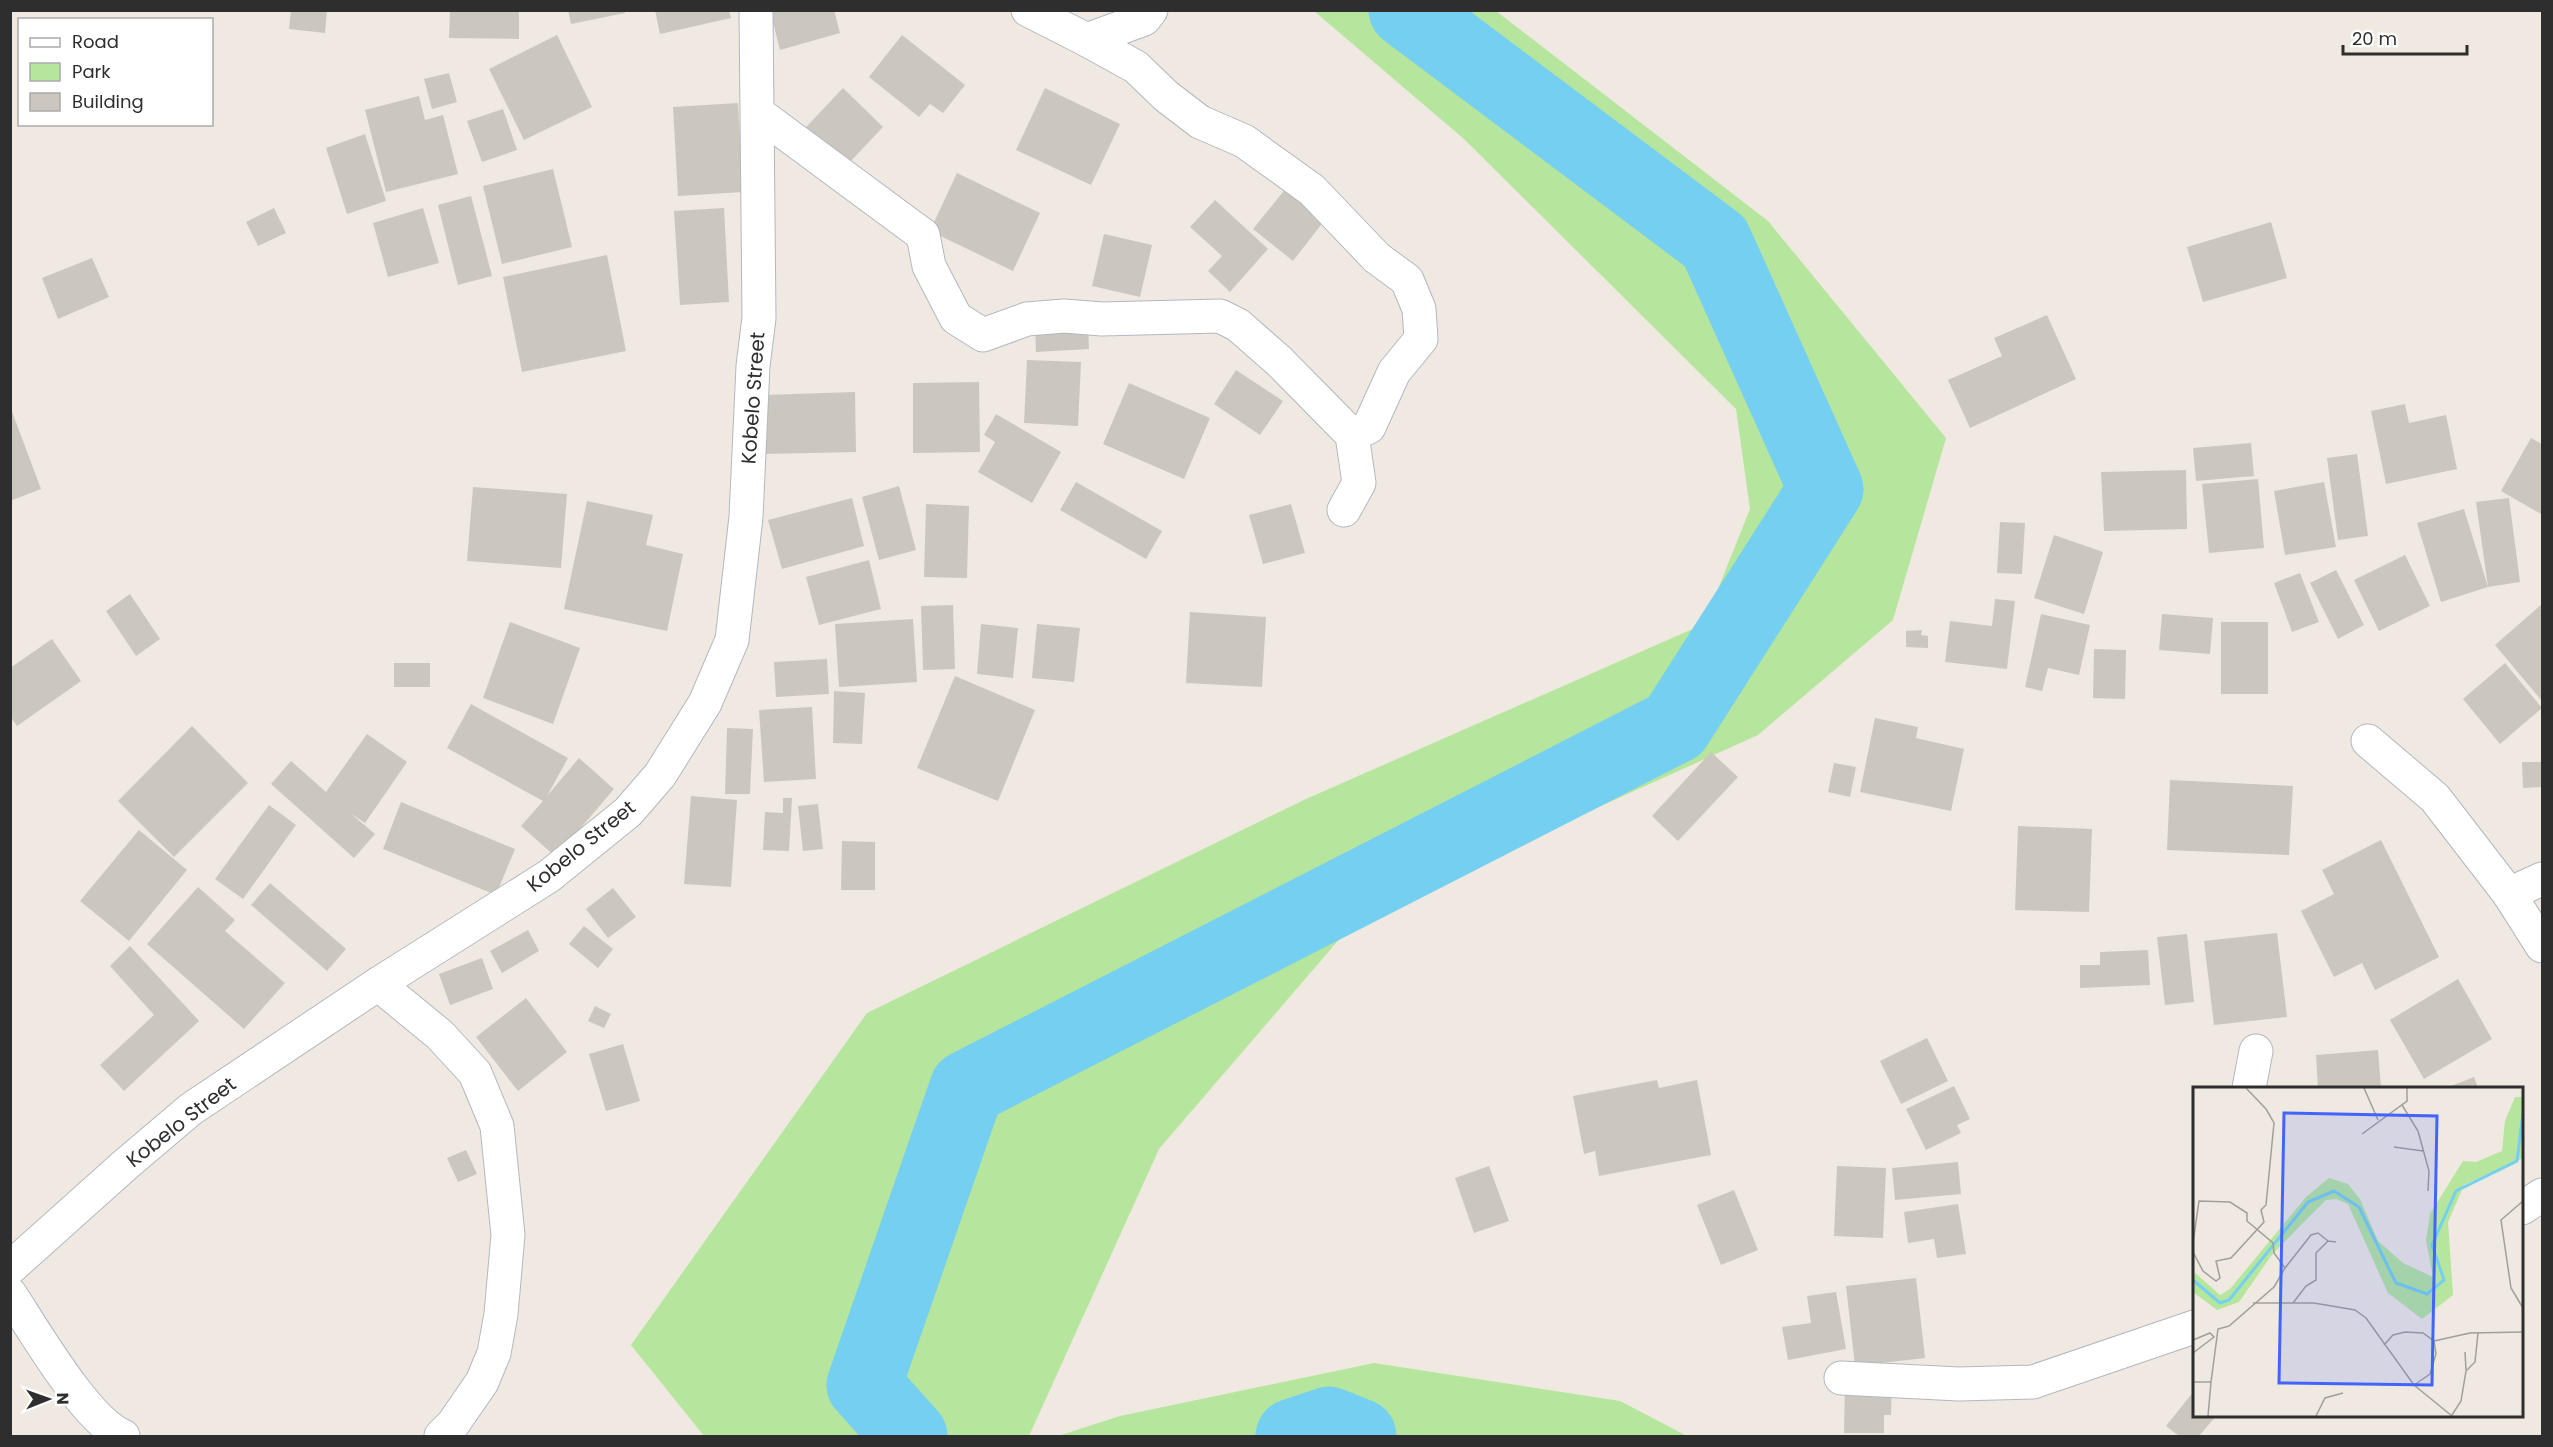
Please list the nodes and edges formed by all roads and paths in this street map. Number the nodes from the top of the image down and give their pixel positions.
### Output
1 (756, 10) edge
2 (1028, 10) edge
3 (1151, 10) edge
4 (1088, 40) junction
5 (758, 113) junction
6 (1352, 435) junction
7 (1344, 510) dead end
8 (2368, 741) dead end
9 (2542, 879) edge
10 (2509, 894) junction
11 (2542, 946) edge
12 (378, 984) junction
13 (2256, 1051) dead end
14 (2249, 1087) edge
15 (2542, 1195) edge
16 (2523, 1207) edge
17 (10, 1268) edge
18 (10, 1294) edge
19 (2193, 1327) edge
20 (1841, 1378) dead end
21 (123, 1437) edge
22 (441, 1437) edge

1 - 5 street, Kobelo Street
2 - 4 street
3 - 4 street
4 - 6 street
5 - 6 street
5 - 12 street, Kobelo Street
6 - 7 street
8 - 10 street
9 - 10 street
10 - 11 street
12 - 17 street, Kobelo Street
12 - 22 street
13 - 14 street
15 - 16 street
18 - 21 street
19 - 20 street

